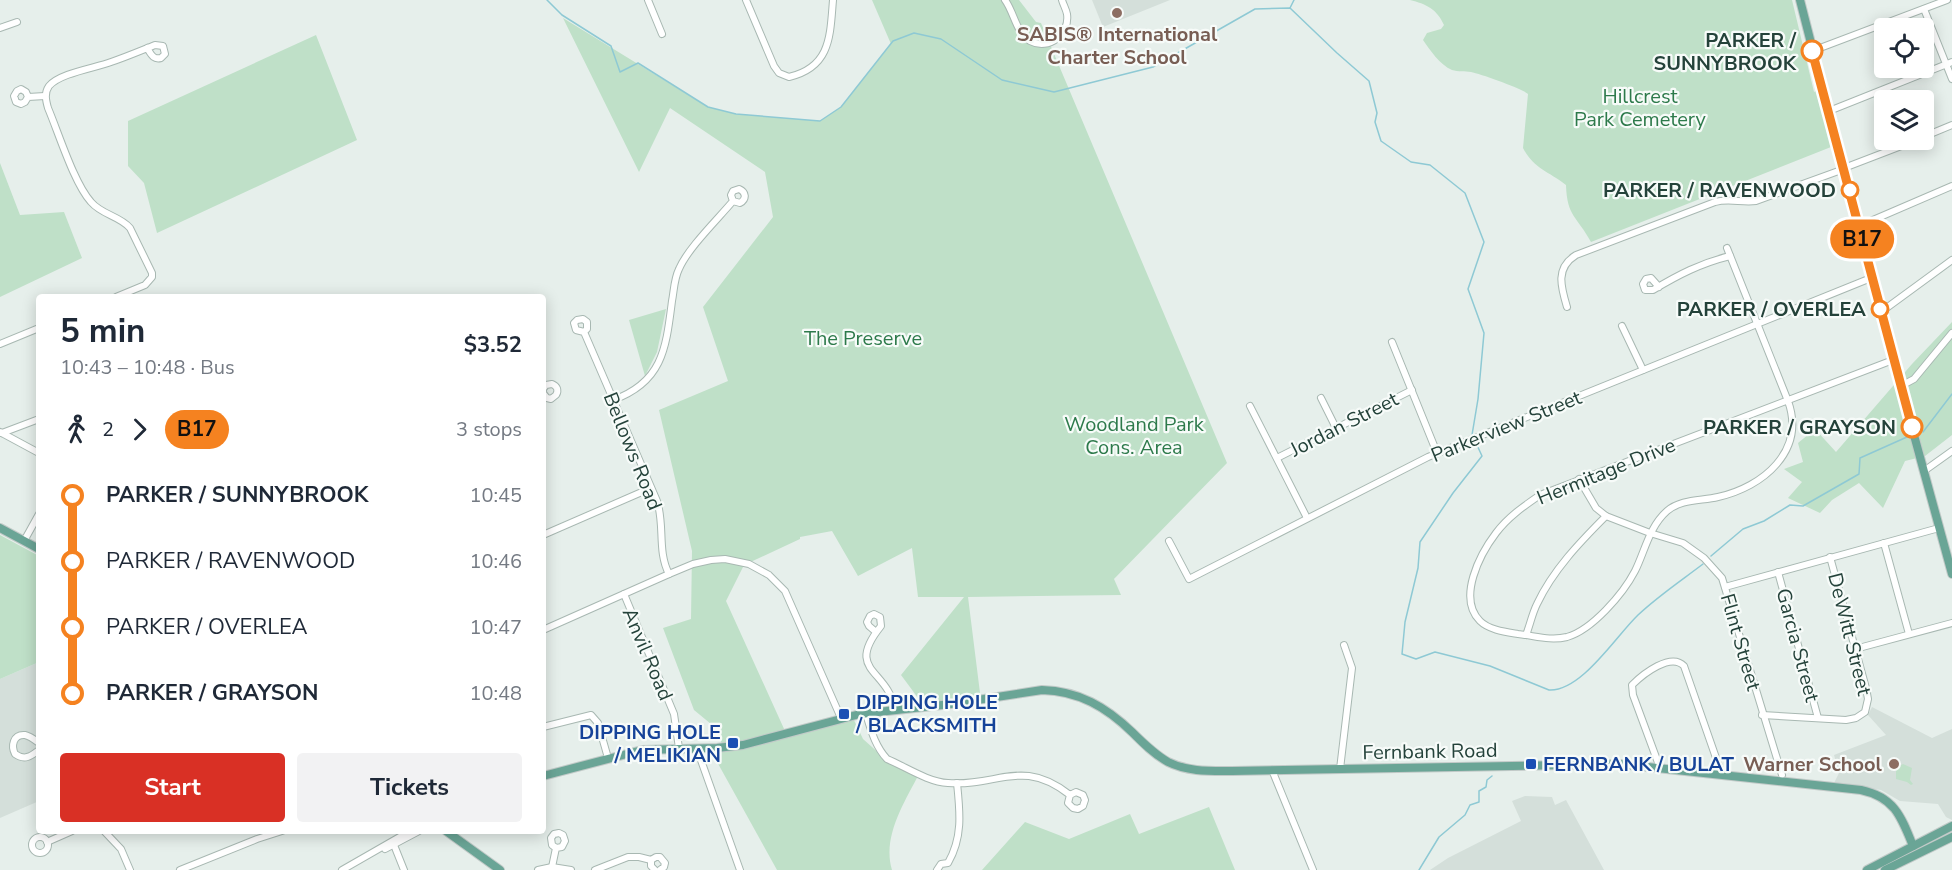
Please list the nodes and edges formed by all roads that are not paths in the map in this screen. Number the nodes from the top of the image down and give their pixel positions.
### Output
1 (648, 0) edge
2 (746, 0) edge
3 (833, 0) edge
4 (1005, 0) edge
5 (1062, 0) edge
6 (1800, 0) edge
7 (1947, 0) edge
8 (1924, 9) junction
9 (16, 22) dead end
10 (0, 28) edge
11 (662, 34) dead end
12 (147, 48) dead end
13 (1812, 51) junction
14 (1949, 63) edge
15 (1952, 79) edge
16 (45, 96) junction
17 (28, 97) dead end
18 (1828, 111) junction
19 (1952, 125) edge
20 (1934, 132) edge
21 (1892, 150) edge
22 (1844, 169) junction
23 (1952, 186) edge
24 (733, 201) dead end
25 (1859, 226) junction
26 (1727, 248) dead end
27 (1730, 256) junction
28 (1952, 260) edge
29 (1871, 278) junction
30 (1659, 287) dead end
31 (123, 294) edge
32 (1567, 307) dead end
33 (1881, 312) junction
34 (1757, 324) junction
35 (1622, 326) dead end
36 (36, 329) edge
37 (584, 332) dead end
38 (1952, 333) edge
39 (1392, 342) dead end
40 (0, 344) edge
41 (1893, 360) junction
42 (1643, 370) junction
43 (1901, 386) junction
44 (1412, 390) junction
45 (1321, 398) dead end
46 (613, 400) junction
47 (1788, 401) junction
48 (1250, 406) dead end
49 (36, 420) edge
50 (1336, 428) junction
51 (1, 433) edge
52 (36, 451) edge
53 (1952, 451) edge
54 (1437, 453) junction
55 (1277, 458) junction
56 (1924, 471) junction
57 (1579, 479) junction
58 (651, 488) junction
59 (1606, 516) junction
60 (1307, 518) junction
61 (36, 519) edge
62 (0, 528) edge
63 (1939, 528) junction
64 (1650, 533) junction
65 (546, 534) edge
66 (24, 541) junction
67 (1169, 541) dead end
68 (1884, 543) junction
69 (36, 547) edge
70 (1830, 557) junction
71 (1950, 559) edge
72 (1778, 572) junction
73 (669, 574) junction
74 (1952, 574) edge
75 (1725, 587) junction
76 (624, 594) junction
77 (1952, 623) edge
78 (546, 629) edge
79 (876, 632) dead end
80 (1909, 634) junction
81 (1526, 635) junction
82 (1344, 645) dead end
83 (1855, 649) junction
84 (895, 710) junction
85 (866, 714) junction
86 (1762, 715) junction
87 (841, 718) junction
88 (1818, 718) junction
89 (546, 726) edge
90 (36, 741) edge
91 (679, 748) junction
92 (697, 749) junction
93 (36, 752) edge
94 (608, 758) junction
95 (1660, 768) junction
96 (1340, 769) junction
97 (1272, 770) junction
98 (546, 775) edge
99 (1722, 775) junction
100 (1782, 775) dead end
101 (957, 783) junction
102 (1070, 795) dead end
103 (1952, 826) edge
104 (65, 834) edge
105 (107, 834) edge
106 (273, 834) edge
107 (405, 834) edge
108 (413, 834) edge
109 (451, 834) edge
110 (1952, 837) edge
111 (47, 842) dead end
112 (394, 845) junction
113 (1913, 846) junction
114 (556, 848) dead end
115 (370, 854) junction
116 (651, 860) junction
117 (948, 863) junction
118 (552, 867) junction
119 (130, 870) edge
120 (180, 870) edge
121 (342, 870) edge
122 (404, 870) edge
123 (500, 870) edge
124 (538, 870) edge
125 (571, 870) edge
126 (596, 870) edge
127 (655, 870) edge
128 (660, 870) edge
129 (740, 870) edge
130 (938, 870) edge
131 (952, 870) edge
132 (1313, 870) edge
133 (1867, 870) edge
134 (1885, 870) edge

1 - 11 street
2 - 3 street
4 - 5 street
6 - 13 main road
7 - 8 street
8 - 13 street
8 - 14 street
9 - 10 street
12 - 16 street
13 - 18 main road
14 - 15 street
14 - 18 street
16 - 17 street
16 - 31 street
18 - 22 main road
19 - 20 street
21 - 22 street
22 - 25 main road
22 - 32 street
23 - 25 street
24 - 46 street
25 - 29 main road
26 - 27 street, Hermitage Drive
27 - 30 street
27 - 34 street, Hermitage Drive
28 - 33 street
29 - 33 main road
29 - 34 street, Parkerview Street
33 - 41 main road
34 - 42 street, Parkerview Street
34 - 47 street, Hermitage Drive
35 - 42 street
36 - 40 street
37 - 46 street, Bellows Road
38 - 43 street
39 - 44 street
41 - 43 main road
41 - 47 street, Hermitage Drive
42 - 54 street, Parkerview Street
43 - 56 main road
44 - 50 street, Jordan Street
44 - 54 street
45 - 50 street
46 - 58 street, Bellows Road
47 - 57 street, Hermitage Drive
47 - 64 street, Hermitage Drive
48 - 55 street
49 - 51 street
50 - 55 street, Jordan Street
51 - 52 street
53 - 56 street
54 - 60 street, Parkerview Street
55 - 60 street
56 - 63 main road
57 - 59 street, Flint Street
57 - 81 street, Hermitage Drive
58 - 65 street
58 - 73 street, Bellows Road
59 - 64 street, Flint Street
59 - 81 street
60 - 67 street, Parkerview Street
61 - 66 street
62 - 66 main road
63 - 68 street
63 - 71 main road
64 - 75 street, Flint Street
64 - 81 street, Hermitage Drive
66 - 69 main road
68 - 70 street
68 - 80 street
70 - 72 street
70 - 83 street, DeWitt Street
71 - 74 main road
72 - 75 street
72 - 88 street, Garcia Street
73 - 76 street
73 - 87 street
75 - 86 street, Flint Street
76 - 78 street
76 - 91 street, Anvil Road
77 - 80 street
79 - 84 street
80 - 83 street
82 - 96 street
83 - 88 street, DeWitt Street
84 - 85 main road, Fernbank Road
84 - 97 main road, Fernbank Road
85 - 87 main road, Fernbank Road
85 - 101 street
86 - 88 street, DeWitt Street
86 - 100 street, Flint Street
87 - 92 main road, Fernbank Road
89 - 94 street
90 - 93 street
91 - 92 main road, Fernbank Road
91 - 94 main road, Fernbank Road
92 - 129 street
94 - 98 main road, Fernbank Road
95 - 96 main road, Fernbank Road
95 - 99 main road, Fernbank Road
95 - 99 street
96 - 97 main road, Fernbank Road
97 - 132 street
99 - 113 main road, Fernbank Road
101 - 102 street
101 - 117 street
103 - 113 main road
104 - 111 street
105 - 119 street
106 - 120 street
107 - 115 street
108 - 112 street
109 - 123 main road
110 - 134 main road
112 - 115 street
112 - 122 street
113 - 133 main road
114 - 118 street
115 - 121 street
116 - 126 street
116 - 127 street
116 - 128 street
117 - 130 street
117 - 131 street
118 - 124 street
118 - 125 street

